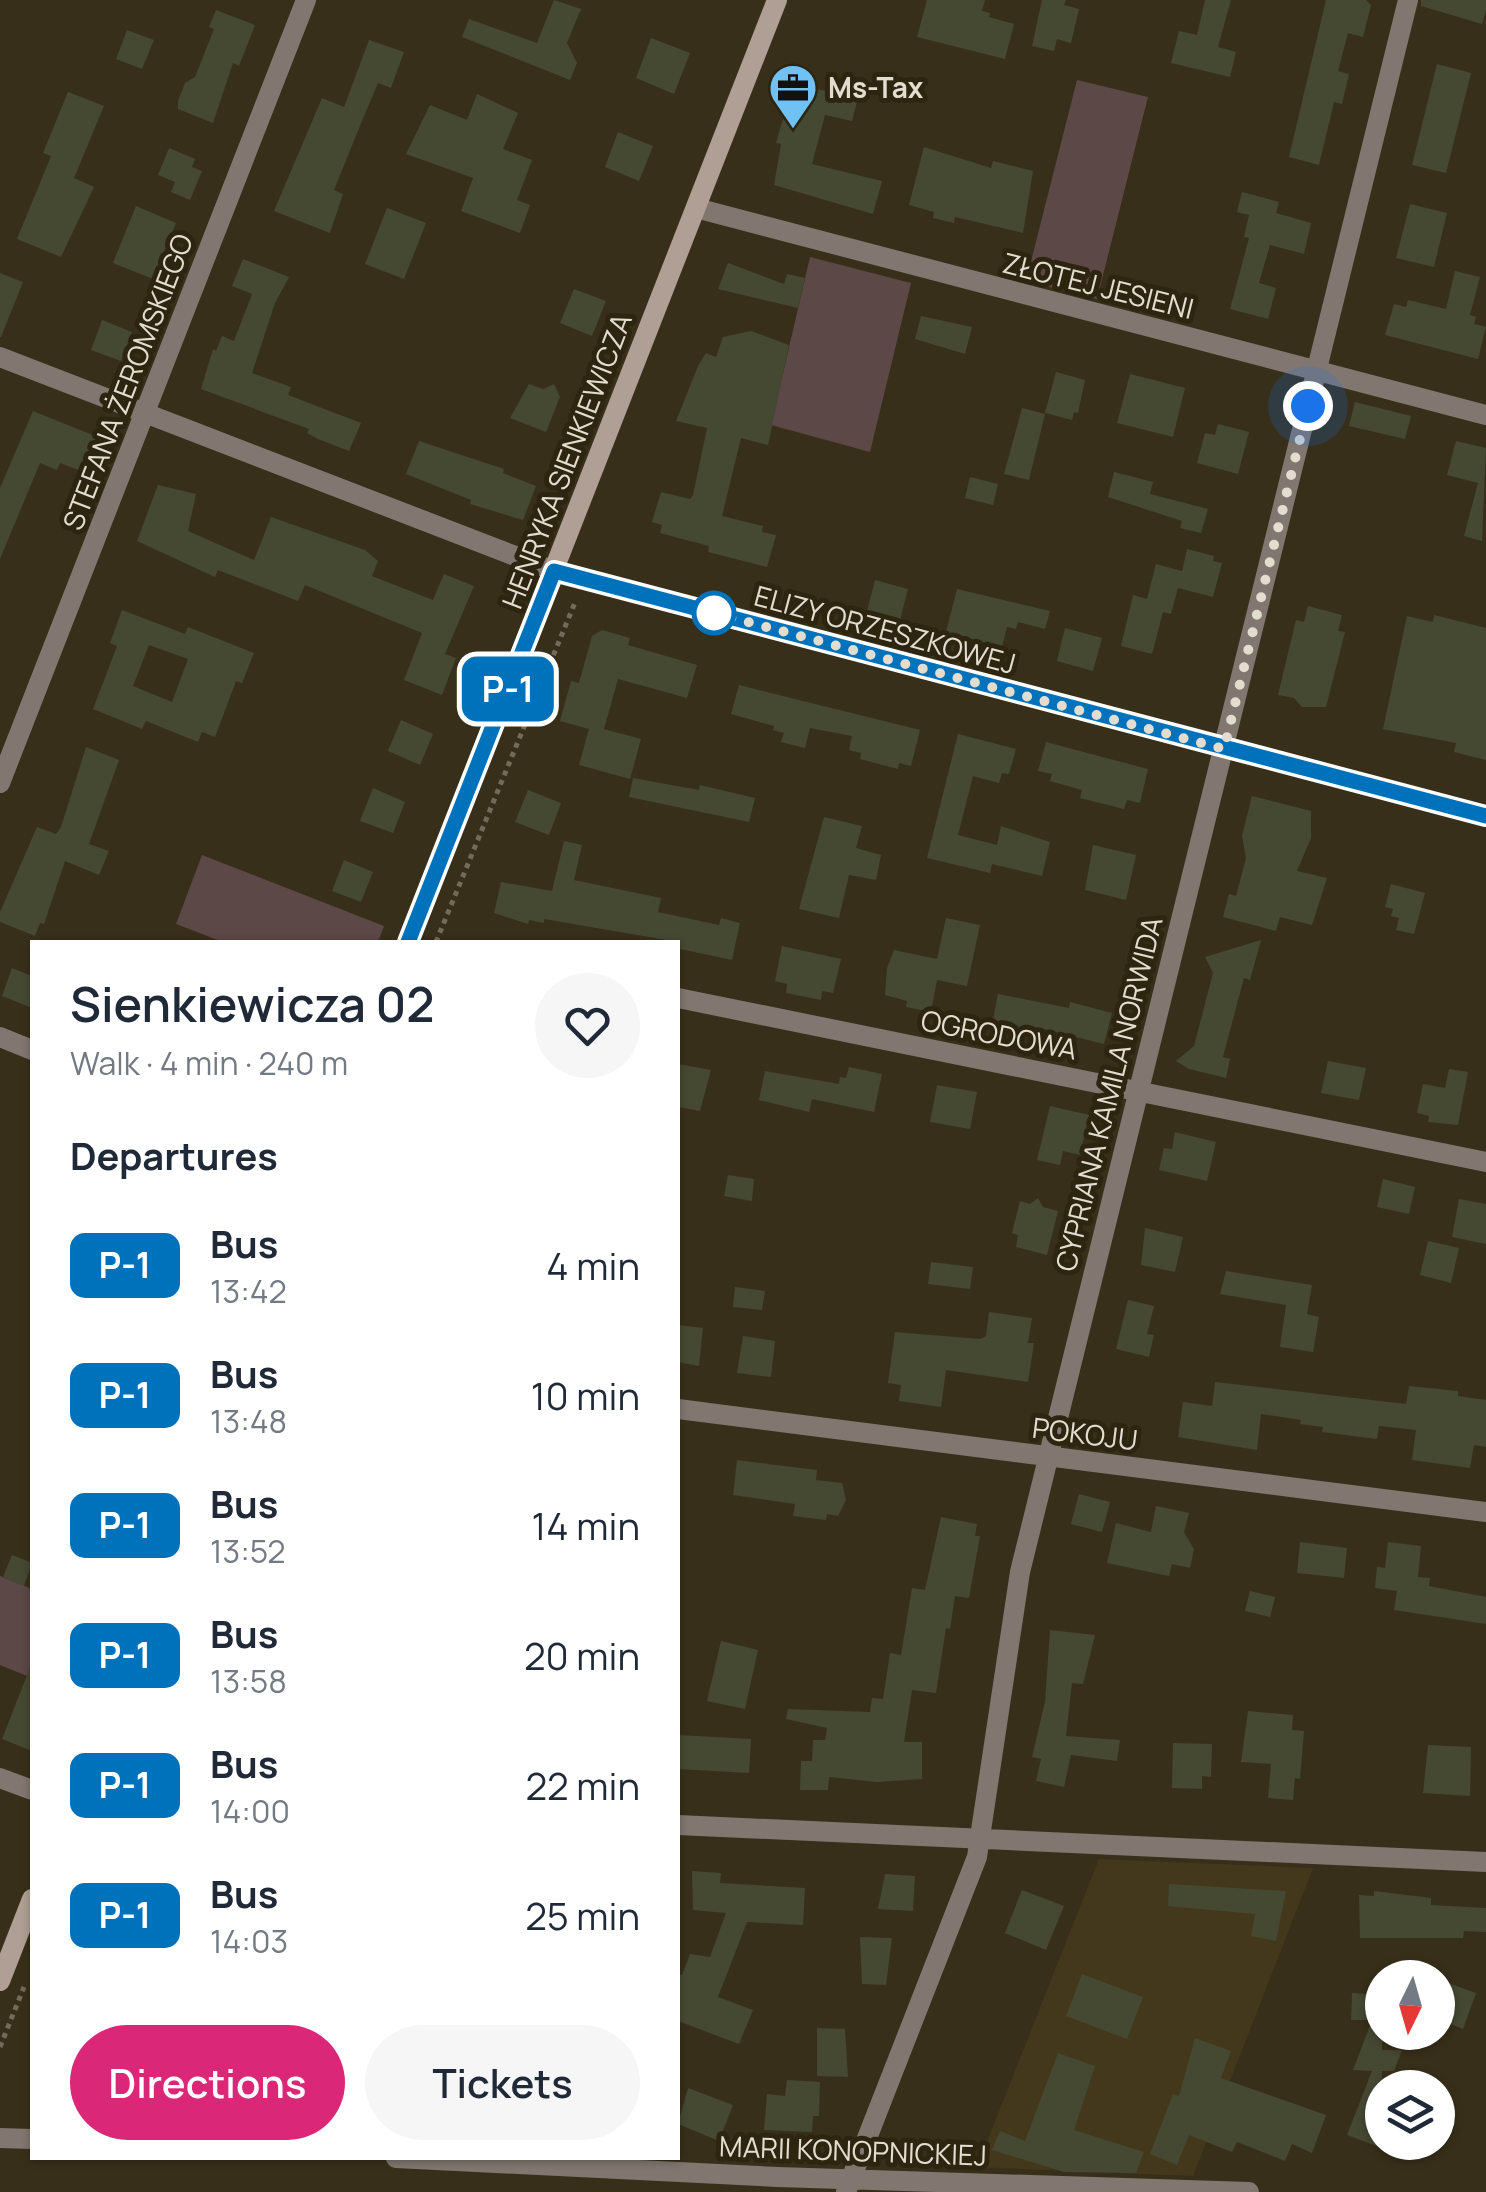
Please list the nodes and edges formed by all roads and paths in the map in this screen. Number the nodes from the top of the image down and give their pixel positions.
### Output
1 (306, 0) edge
2 (778, 0) edge
3 (1408, 0) edge
4 (696, 208) junction
5 (0, 357) edge
6 (1317, 370) junction
7 (145, 414) junction
8 (1486, 414) edge
9 (554, 571) junction
10 (582, 591) dead end
11 (1224, 749) junction
12 (0, 783) edge
13 (1486, 816) edge
14 (412, 940) edge
15 (437, 940) edge
16 (680, 998) edge
17 (0, 1037) edge
18 (30, 1049) edge
19 (1137, 1091) junction
20 (1486, 1162) edge
21 (680, 1409) edge
22 (1047, 1457) junction
23 (1486, 1512) edge
24 (0, 1778) edge
25 (30, 1789) edge
26 (680, 1825) edge
27 (981, 1838) junction
28 (1486, 1862) edge
29 (30, 1904) edge
30 (0, 1981) edge
31 (26, 1982) dead end
32 (0, 2047) edge
33 (0, 2138) edge
34 (30, 2140) edge
35 (428, 2160) edge
36 (848, 2186) edge
37 (1249, 2192) edge

1 - 7 street, STEFANA ŻEROMSKIEGO
2 - 4 street, HENRYKA SIENKIEWICZA
3 - 6 street, CYPRIANA KAMILA NORWIDA
4 - 6 street, ZŁOTEJ JESIENI
4 - 9 street, HENRYKA SIENKIEWICZA
5 - 7 street, ELIZY ORZESZKOWEJ
6 - 8 street, ZŁOTEJ JESIENI
6 - 11 street, CYPRIANA KAMILA NORWIDA
7 - 9 street, ELIZY ORZESZKOWEJ
7 - 12 street, STEFANA ŻEROMSKIEGO
9 - 11 street, ELIZY ORZESZKOWEJ
9 - 14 street, HENRYKA SIENKIEWICZA
10 - 15 path
11 - 13 street, ELIZY ORZESZKOWEJ
11 - 19 street, CYPRIANA KAMILA NORWIDA
16 - 19 street, OGRODOWA
17 - 18 street
19 - 20 street, OGRODOWA
19 - 22 street, CYPRIANA KAMILA NORWIDA
21 - 22 street, POKOJU
22 - 23 street, POKOJU
22 - 27 street, CYPRIANA KAMILA NORWIDA
24 - 25 street
26 - 27 street
27 - 28 street
27 - 36 street, CYPRIANA KAMILA NORWIDA
29 - 30 street
31 - 32 path
33 - 34 street
35 - 36 street, MARII KONOPNICKIEJ
36 - 37 street, MARII KONOPNICKIEJ

